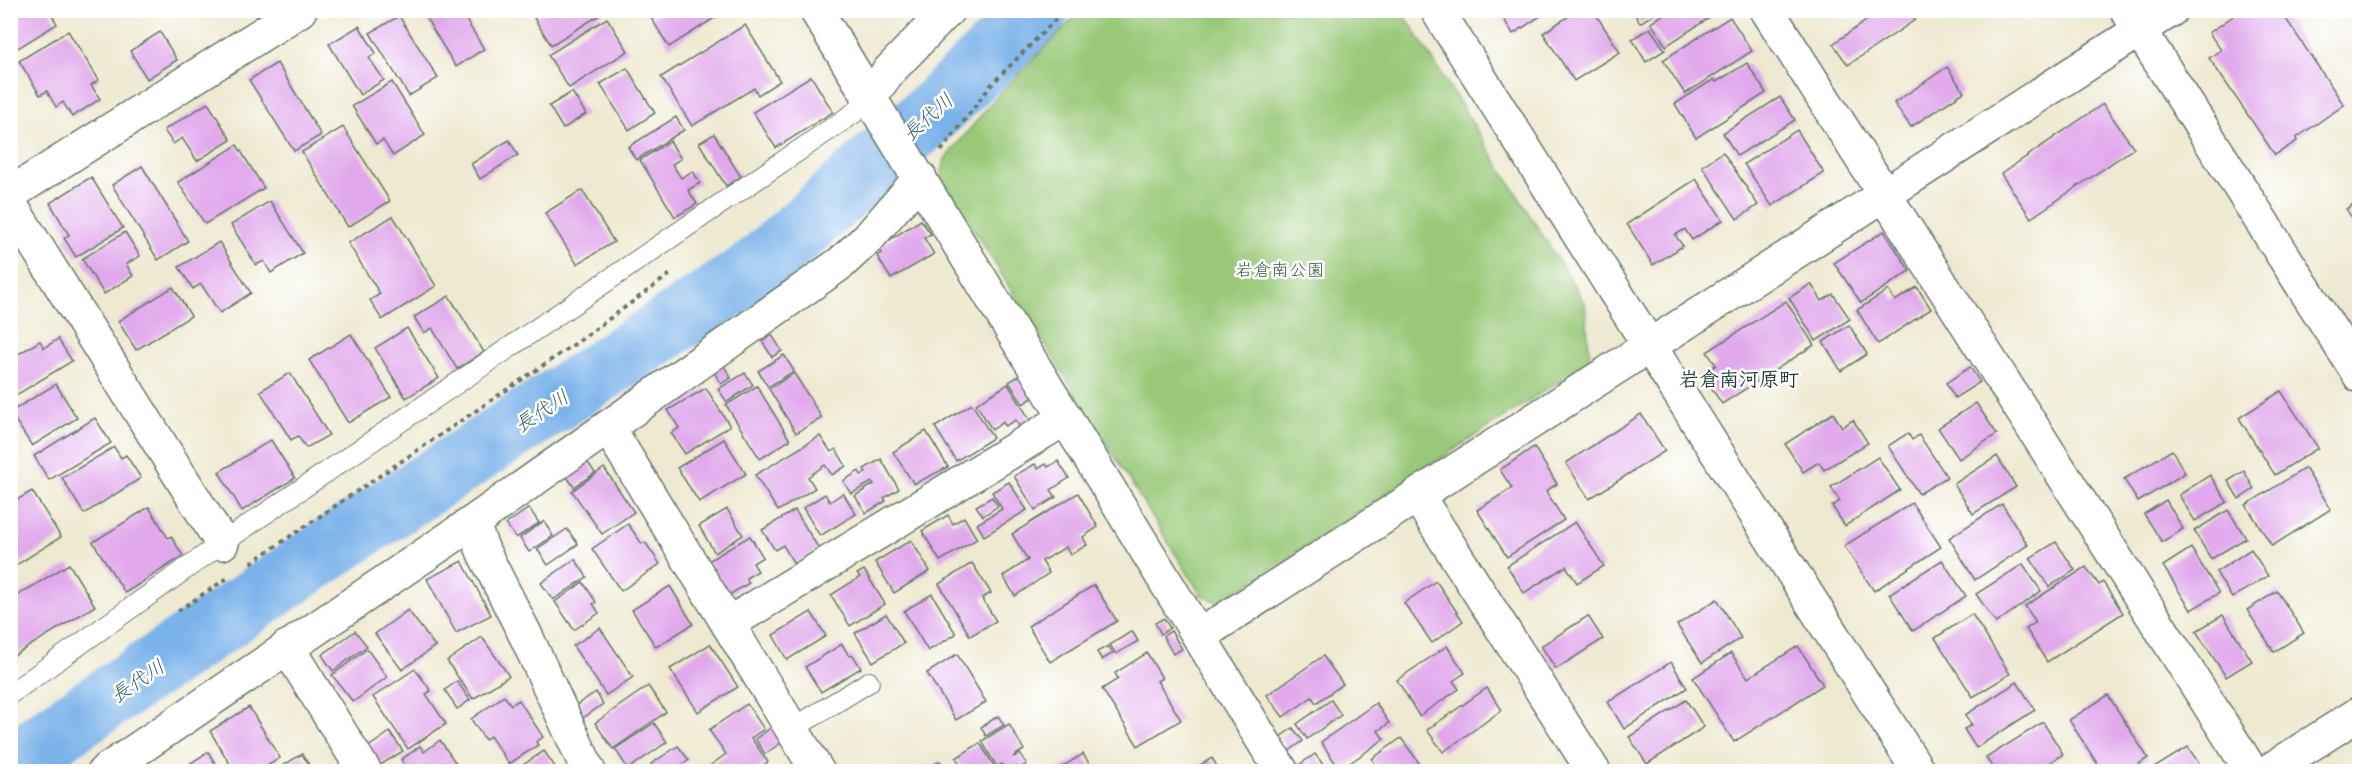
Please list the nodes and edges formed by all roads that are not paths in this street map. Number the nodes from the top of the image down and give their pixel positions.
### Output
1 (300, 10) edge
2 (816, 10) edge
3 (948, 10) edge
4 (1437, 10) edge
5 (1767, 10) edge
6 (2171, 10) edge
7 (2134, 21) edge
8 (874, 104) junction
9 (915, 169) junction
10 (10, 194) edge
11 (1885, 195) junction
12 (10, 204) edge
13 (1649, 346) junction
14 (2360, 376) edge
15 (1066, 418) junction
16 (608, 427) junction
17 (1417, 495) junction
18 (472, 523) junction
19 (222, 543) junction
20 (728, 624) junction
21 (1199, 636) junction
22 (287, 647) junction
23 (869, 682) dead end
24 (10, 694) edge
25 (2360, 713) edge
26 (792, 729) junction
27 (808, 768) edge
28 (104, 771) edge
29 (365, 771) edge
30 (589, 771) edge
31 (1282, 771) edge
32 (1594, 771) edge
33 (1919, 771) edge
34 (2252, 771) edge
35 (2267, 771) edge

1 - 10 street
2 - 8 street
3 - 8 street
4 - 13 street
5 - 11 street
6 - 7 street
7 - 11 street
7 - 14 street
8 - 9 street
8 - 19 lane
9 - 15 street
9 - 16 street
11 - 13 street
11 - 34 street
12 - 19 street
13 - 17 street
13 - 33 street
15 - 20 street
15 - 21 street
16 - 18 street
16 - 20 street
17 - 21 street
17 - 32 street
18 - 22 street
18 - 30 street
19 - 24 lane
20 - 26 street
21 - 31 street
22 - 28 street
22 - 29 street
23 - 26 lane
25 - 35 street
26 - 27 street

